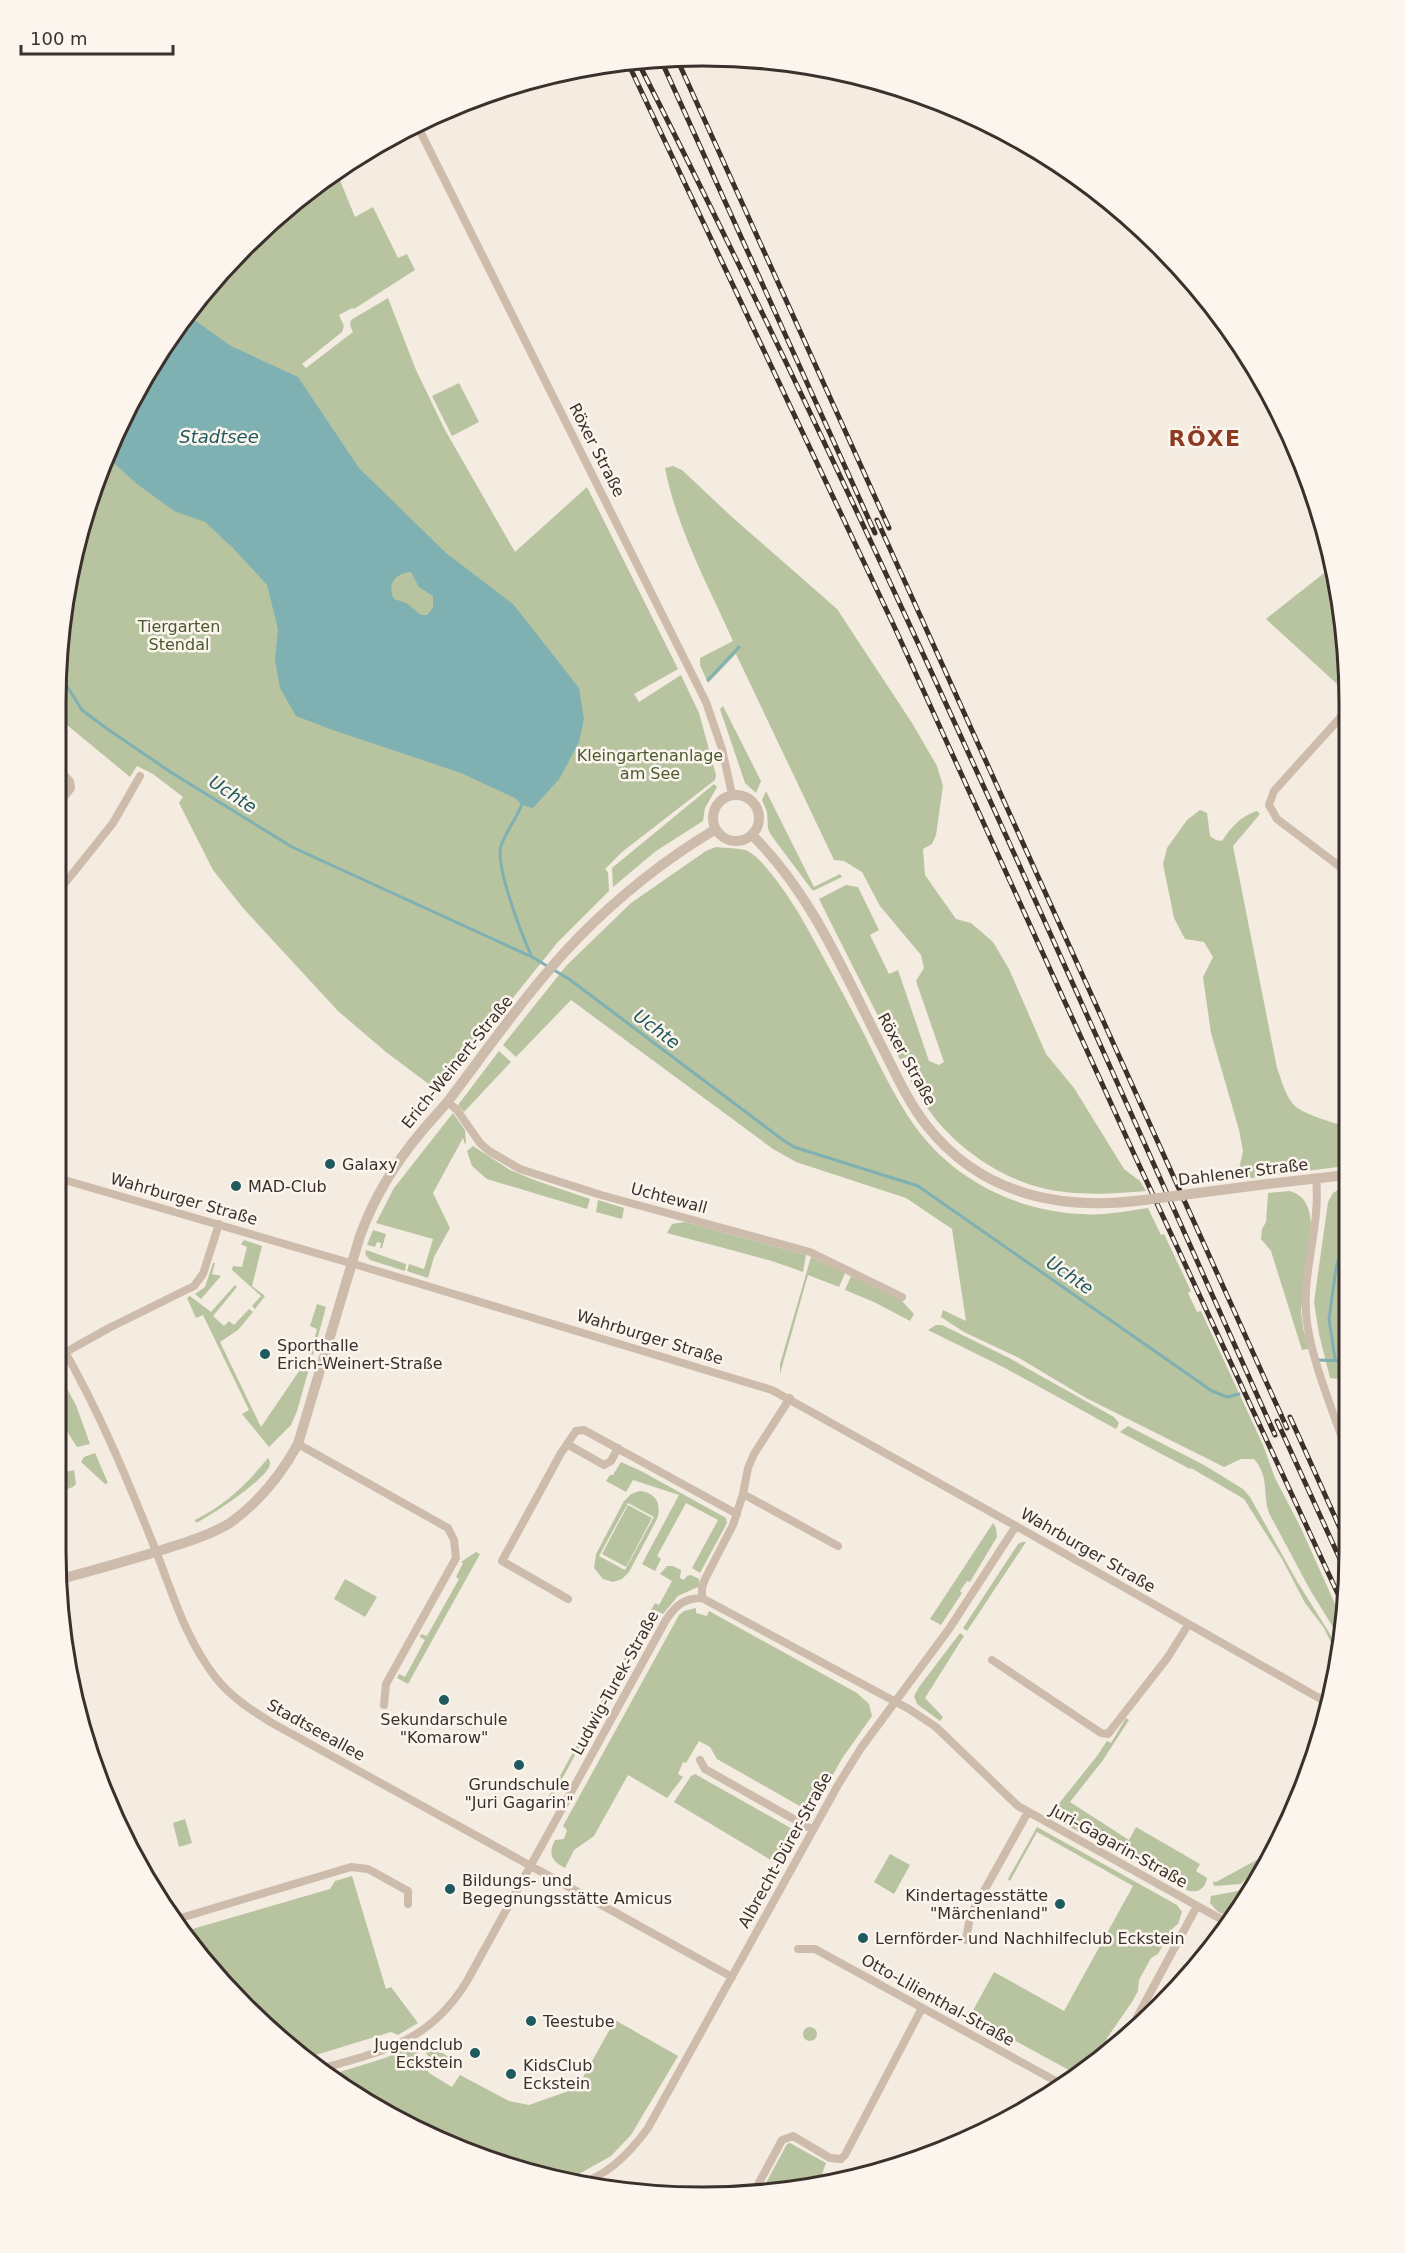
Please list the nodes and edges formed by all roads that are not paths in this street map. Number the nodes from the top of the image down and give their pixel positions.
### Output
1 (421, 132) edge
2 (1339, 719) edge
3 (140, 776) dead end
4 (66, 777) edge
5 (66, 794) edge
6 (732, 794) junction
7 (716, 830) junction
8 (752, 835) junction
9 (1339, 866) edge
10 (66, 882) edge
11 (448, 1102) junction
12 (1339, 1176) edge
13 (1316, 1178) junction
14 (66, 1180) edge
15 (1144, 1200) joint
16 (219, 1224) junction
17 (351, 1263) junction
18 (902, 1297) dead end
19 (66, 1347) edge
20 (66, 1354) edge
21 (790, 1398) junction
22 (1339, 1428) edge
23 (298, 1444) junction
24 (567, 1444) junction
25 (618, 1449) junction
26 (743, 1494) junction
27 (737, 1514) junction
28 (1016, 1526) junction
29 (838, 1546) dead end
30 (156, 1552) junction
31 (67, 1577) edge
32 (702, 1598) junction
33 (568, 1599) dead end
34 (1188, 1625) junction
35 (992, 1660) dead end
36 (1321, 1699) edge
37 (895, 1702) junction
38 (384, 1705) dead end
39 (700, 1760) dead end
40 (1028, 1812) junction
41 (813, 1830) junction
42 (531, 1866) junction
43 (408, 1904) dead end
44 (1197, 1906) junction
45 (183, 1917) edge
46 (1221, 1919) edge
47 (966, 1940) dead end
48 (798, 1949) dead end
49 (732, 1977) junction
50 (922, 2008) junction
51 (1138, 2015) edge
52 (330, 2066) edge
53 (1055, 2081) edge
54 (594, 2178) edge
55 (758, 2185) edge

1 - 6 street, Röxer Straße
2 - 9 street
3 - 10 street
4 - 5 street
6 - 7 street
6 - 8 street
7 - 8 street
7 - 11 street, Erich-Weinert-Straße
8 - 15 street, Röxer Straße
11 - 17 street, Erich-Weinert-Straße
11 - 18 street, Uchtewall
12 - 13 street, Dahlener Straße
13 - 15 street, Dahlener Straße, bridge
13 - 22 street
14 - 16 street, Wahrburger Straße
16 - 17 street, Wahrburger Straße
16 - 19 street
17 - 21 street, Wahrburger Straße
17 - 23 street, Erich-Weinert-Straße
20 - 30 street, Stadtseeallee
21 - 26 street
21 - 28 street, Wahrburger Straße
23 - 30 street, Erich-Weinert-Straße
23 - 38 street
24 - 25 street
24 - 25 street
24 - 33 street
25 - 27 street
26 - 27 street
26 - 29 street
27 - 32 street
28 - 34 street, Wahrburger Straße
28 - 37 street, Albrecht-Dürer-Straße
30 - 31 street, Erich-Weinert-Straße
30 - 42 street, Stadtseeallee
32 - 37 street
32 - 42 street, Ludwig-Turek-Straße
34 - 35 street
34 - 36 street, Wahrburger Straße
37 - 40 street, Juri-Gagarin-Straße
37 - 41 street, Albrecht-Dürer-Straße
39 - 41 street
40 - 44 street, Juri-Gagarin-Straße
40 - 47 street, Juri-Gagarin-Straße
41 - 49 street, Albrecht-Dürer-Straße
42 - 49 street, Stadtseeallee
42 - 52 street, Ludwig-Turek-Straße
43 - 45 street
44 - 46 street, Juri-Gagarin-Straße
44 - 51 street
48 - 50 street, Otto-Lilienthal-Straße
49 - 54 street, Albrecht-Dürer-Straße
50 - 53 street, Otto-Lilienthal-Straße
50 - 55 street

